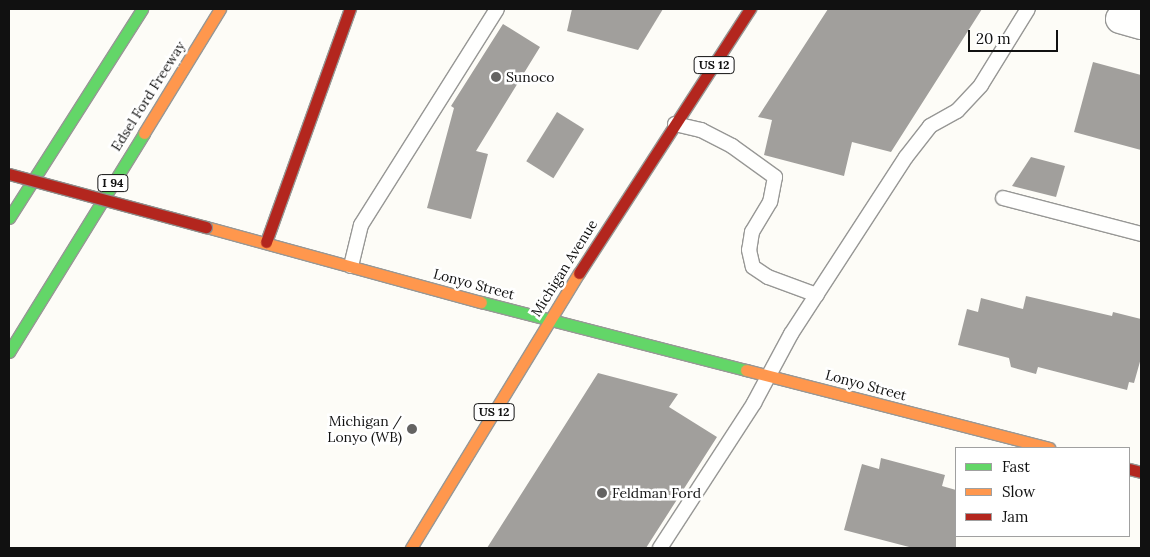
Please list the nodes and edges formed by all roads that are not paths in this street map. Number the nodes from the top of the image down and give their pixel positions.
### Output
1 (142, 9) edge
2 (220, 9) edge
3 (350, 9) edge
4 (497, 9) edge
5 (750, 9) edge
6 (1028, 9) edge
7 (675, 124) junction
8 (9, 174) edge
9 (1002, 198) dead end
10 (9, 218) edge
11 (1141, 234) edge
12 (266, 242) junction
13 (351, 266) junction
14 (817, 295) junction
15 (550, 318) junction
16 (9, 352) edge
17 (769, 375) junction
18 (1045, 447) edge
19 (411, 548) edge
20 (660, 548) edge

1 - 10 main road
2 - 16 main road, Edsel Ford Freeway / I 94
3 - 12 main road
4 - 13 lane
5 - 7 main road, Michigan Avenue / US 12
6 - 14 lane
7 - 14 lane
7 - 15 main road, Michigan Avenue / US 12
8 - 12 main road, Lonyo Street, bridge
9 - 11 lane
12 - 13 main road, Lonyo Street
13 - 15 main road, Lonyo Street
14 - 17 lane
15 - 17 main road, Lonyo Street
15 - 19 main road, Michigan Avenue / US 12
17 - 18 main road, Lonyo Street
17 - 20 lane

